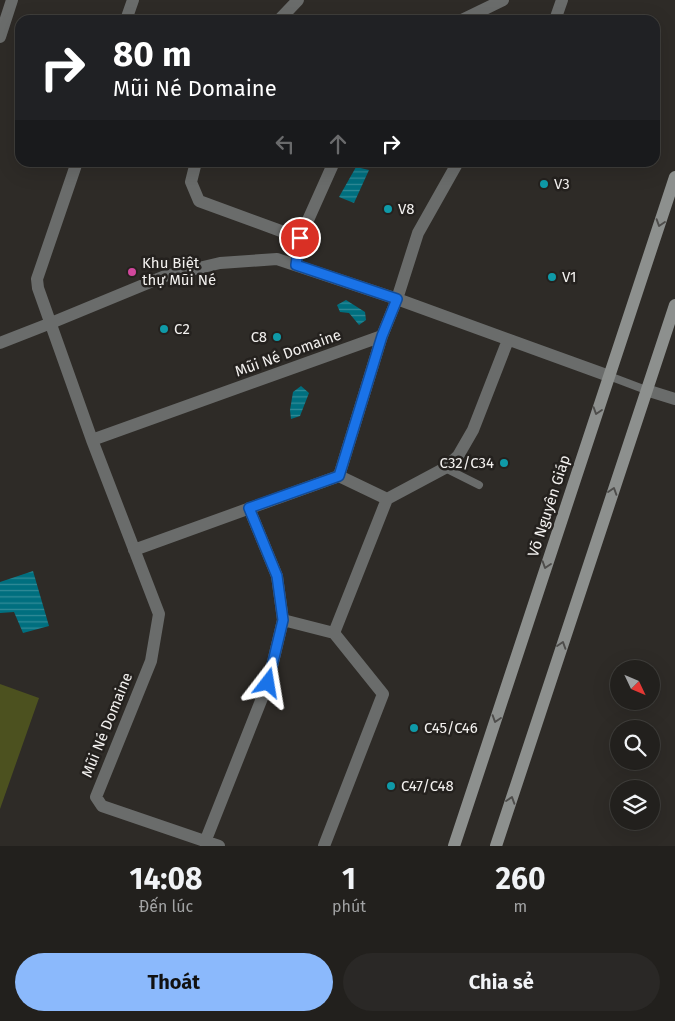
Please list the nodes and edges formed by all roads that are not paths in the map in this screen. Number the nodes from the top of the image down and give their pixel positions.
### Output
1 (12, 0) edge
2 (133, 0) edge
3 (298, 0) edge
4 (503, 0) edge
5 (562, 0) edge
6 (128, 15) edge
7 (284, 15) edge
8 (472, 15) edge
9 (557, 15) edge
10 (0, 37) edge
11 (75, 167) edge
12 (195, 167) edge
13 (332, 167) edge
14 (455, 167) edge
15 (675, 177) edge
16 (300, 238) junction
17 (296, 265) junction
18 (397, 299) junction
19 (675, 305) edge
20 (51, 323) junction
21 (382, 336) junction
22 (508, 340) junction
23 (0, 343) edge
24 (609, 376) junction
25 (646, 390) junction
26 (675, 399) edge
27 (92, 440) junction
28 (445, 468) junction
29 (339, 476) junction
30 (479, 485) dead end
31 (387, 498) junction
32 (249, 508) junction
33 (134, 550) junction
34 (283, 620) junction
35 (334, 633) junction
36 (206, 842) junction
37 (219, 846) edge
38 (324, 846) edge
39 (454, 846) edge
40 (496, 846) edge

1 - 10 street
2 - 6 street
3 - 7 street
4 - 8 street
5 - 9 street
11 - 20 street, Mũi Né Domaine
12 - 16 street
13 - 16 street
14 - 18 street
15 -> 24 main road, Võ Nguyên Giáp
16 - 17 street
17 - 18 street
17 - 20 street
18 - 21 street
18 - 22 street
19 - 25 main road
20 - 23 street
20 - 27 street, Mũi Né Domaine
21 - 27 street, Mũi Né Domaine
21 - 29 street
22 - 24 street
22 - 28 street
24 - 25 lane
24 -> 39 main road, Võ Nguyên Giáp
25 - 26 street
40 -> 25 main road
27 - 33 street, Mũi Né Domaine
28 - 30 lane
28 - 31 street
29 - 31 street
29 - 32 street
31 - 35 street
32 - 33 street
32 - 34 street
33 - 36 street, Mũi Né Domaine
34 - 35 street
34 - 36 street
35 - 38 street
36 - 37 street, Mũi Né Domaine

